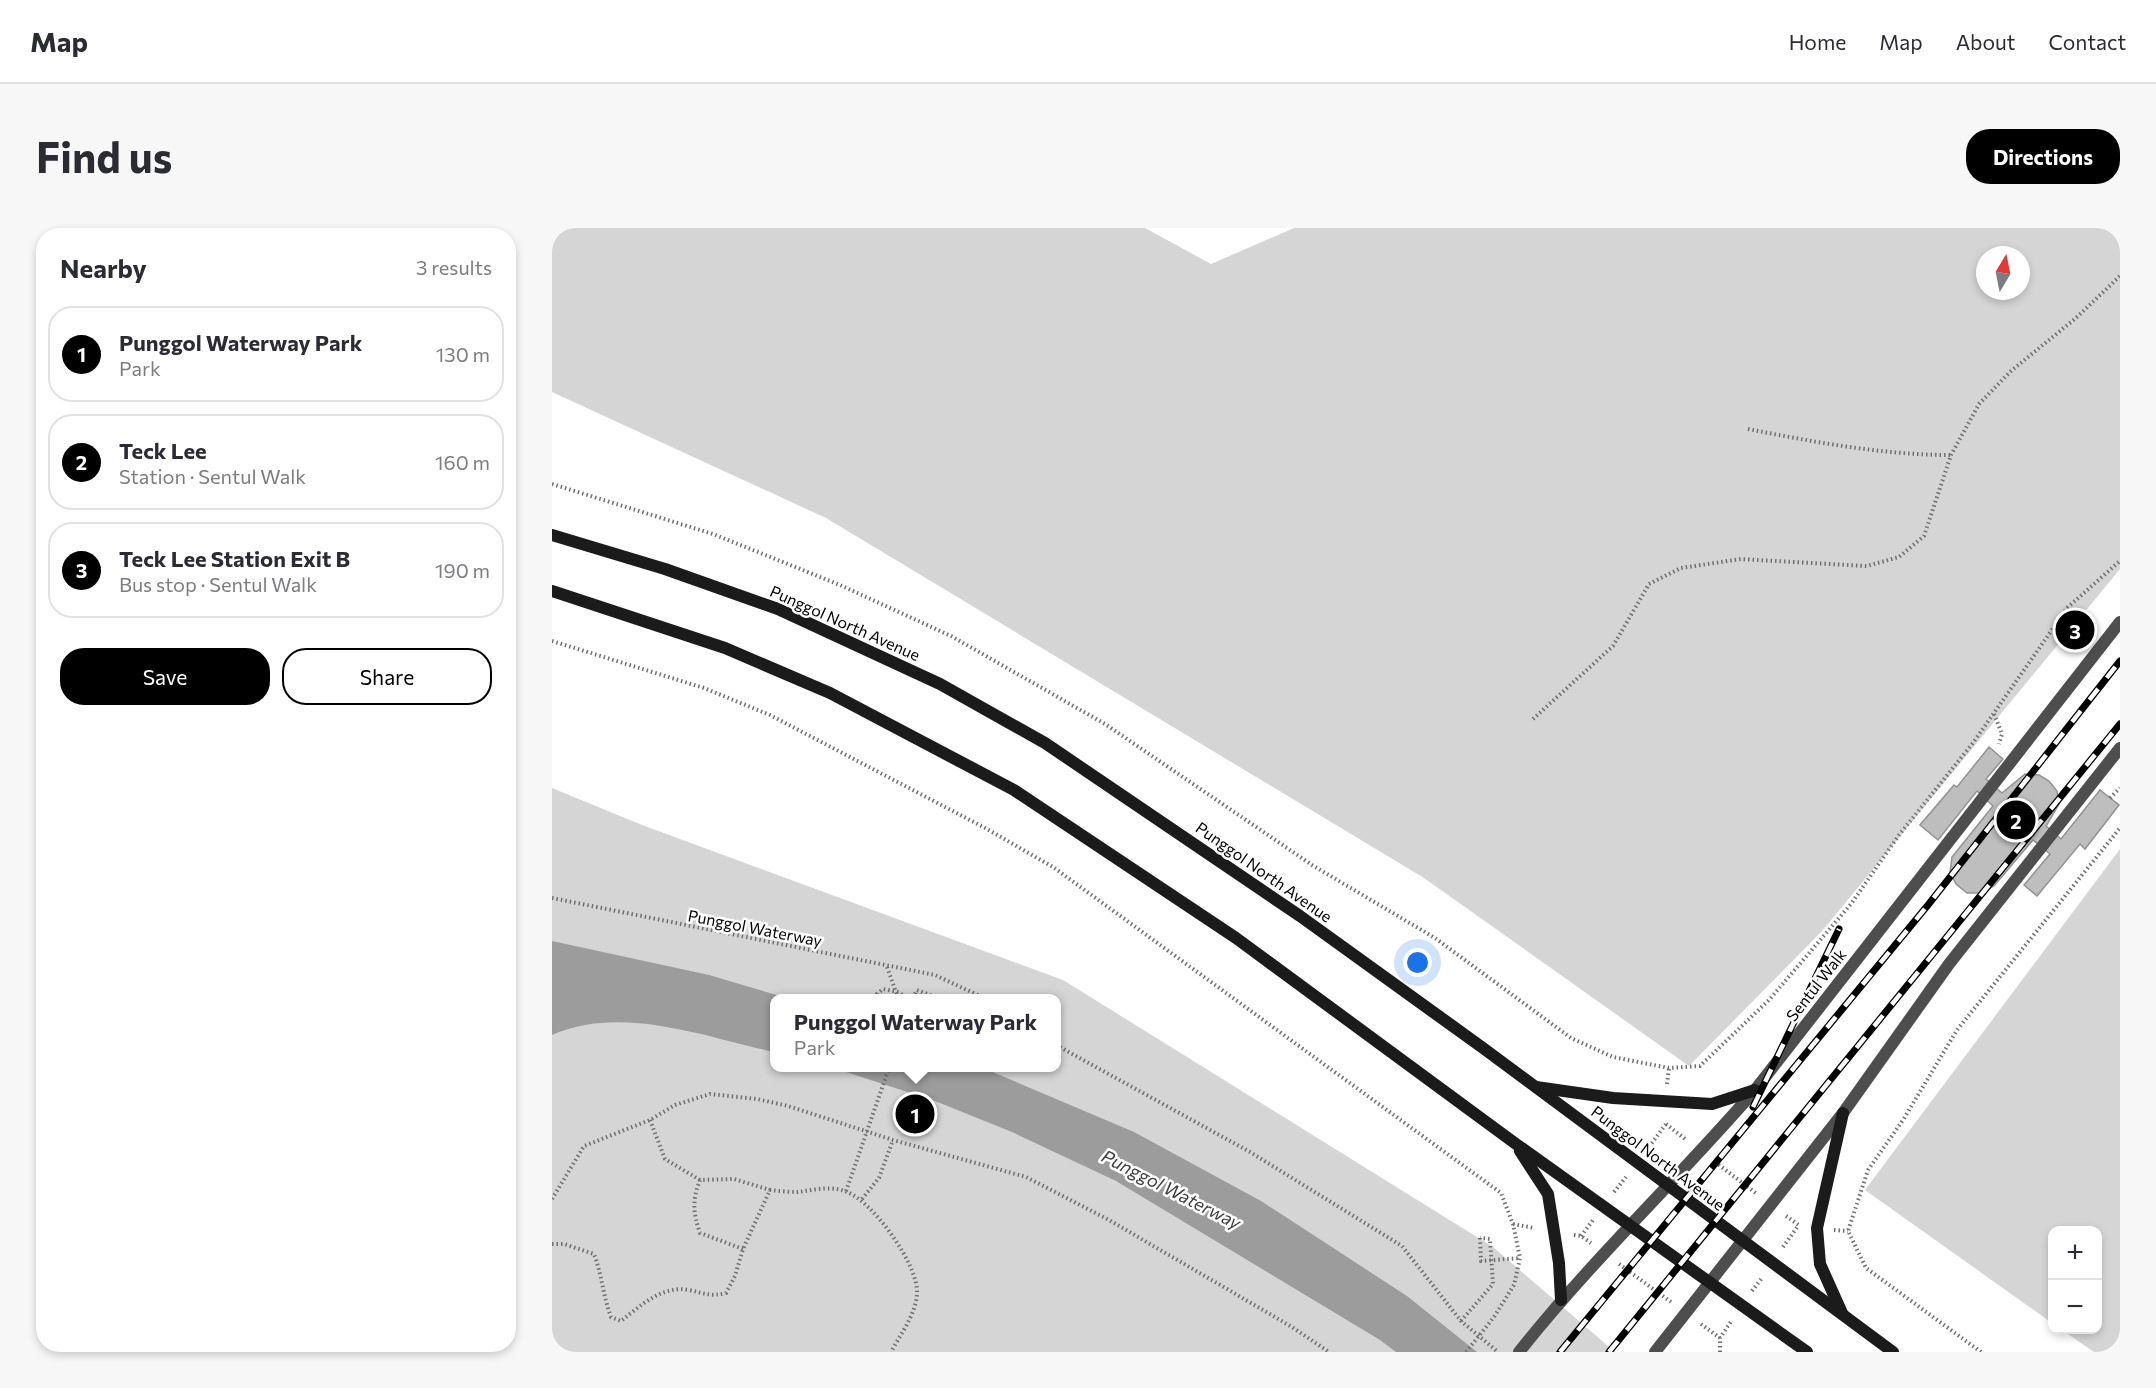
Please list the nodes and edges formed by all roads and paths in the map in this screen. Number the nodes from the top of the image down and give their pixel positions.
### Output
1 (2120, 276) edge
2 (1748, 429) dead end
3 (1951, 455) junction
4 (552, 484) edge
5 (552, 535) edge
6 (2120, 561) edge
7 (552, 591) edge
8 (2120, 622) edge
9 (552, 640) edge
10 (1993, 713) junction
11 (1533, 719) dead end
12 (2120, 748) edge
13 (1997, 754) dead end
14 (2120, 788) edge
15 (2110, 798) dead end
16 (2120, 828) edge
17 (552, 898) edge
18 (886, 967) junction
19 (877, 994) edge
20 (896, 994) edge
21 (901, 994) edge
22 (974, 994) edge
23 (1061, 1048) edge
24 (888, 1072) edge
25 (1535, 1086) junction
26 (1755, 1090) junction
27 (1843, 1113) junction
28 (650, 1120) junction
29 (893, 1140) junction
30 (1515, 1144) junction
31 (1702, 1151) junction
32 (1637, 1162) junction
33 (700, 1180) junction
34 (1669, 1186) junction
35 (770, 1190) junction
36 (846, 1191) junction
37 (552, 1198) edge
38 (862, 1199) junction
39 (1771, 1205) junction
40 (1603, 1206) junction
41 (1630, 1226) junction
42 (1743, 1241) junction
43 (552, 1244) edge
44 (743, 1249) junction
45 (1605, 1254) junction
46 (1520, 1257) junction
47 (1772, 1264) junction
48 (1709, 1284) junction
49 (1561, 1300) junction
50 (1741, 1307) junction
51 (1686, 1313) junction
52 (1843, 1316) junction
53 (1461, 1321) junction
54 (1720, 1338) junction
55 (891, 1352) edge
56 (1329, 1352) edge
57 (1466, 1352) edge
58 (1498, 1352) edge
59 (1520, 1352) edge
60 (1655, 1352) edge
61 (1719, 1352) edge
62 (1807, 1352) edge
63 (1893, 1352) edge
64 (1981, 1352) edge

1 - 3 path
2 - 3 path
3 - 11 path
4 - 10 path
5 - 25 main road, Punggol North Avenue
6 - 10 path
7 - 30 main road
8 - 26 street, Sentul Walk
9 - 46 path
10 - 13 path
12 - 27 street
14 - 15 path
16 - 64 path
17 - 18 path, Punggol Waterway
18 - 20 path
18 - 22 path, Punggol Waterway
19 - 21 path, bridge
23 - 53 path
24 - 36 path, bridge
25 - 26 main road
25 - 32 main road, Punggol North Avenue
26 - 31 street, Sentul Walk
27 - 39 street
27 - 52 main road
28 - 29 path
28 - 33 path
28 - 37 path
29 - 38 path
29 - 56 path
30 - 40 main road
30 - 49 main road
31 - 32 path
31 - 34 street, Sentul Walk
31 - 39 path
32 - 34 main road, Punggol North Avenue
32 - 40 path
33 - 35 path
33 - 44 path
34 - 41 street, Sentul Walk
34 - 42 main road, Punggol North Avenue
35 - 36 path
35 - 44 path
36 - 38 path
38 - 55 path
39 - 42 street
39 - 47 path
40 - 41 main road
40 - 45 path
41 - 45 street, Sentul Walk
41 - 48 main road
42 - 47 main road, Punggol North Avenue
42 - 48 street
43 - 44 path
45 - 49 street, Sentul Walk
45 - 51 path
46 - 53 path, bridge
46 - 57 path, bridge
47 - 50 path
47 - 52 main road, Punggol North Avenue
48 - 50 main road
48 - 51 street
49 - 59 street, Sentul Walk
50 - 54 path
50 - 62 main road
51 - 54 path
51 - 60 street
52 - 63 main road, Punggol North Avenue
53 - 58 path
54 - 61 path

